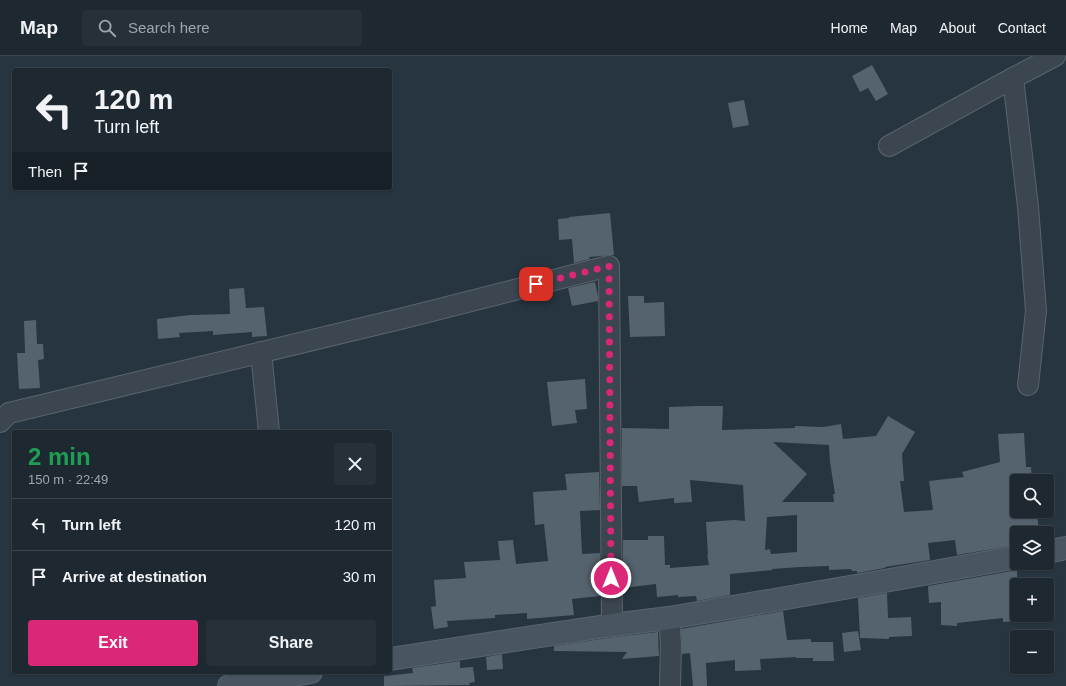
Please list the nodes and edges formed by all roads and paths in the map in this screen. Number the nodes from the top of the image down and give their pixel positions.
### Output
1 (1056, 56) edge
2 (1013, 78) junction
3 (889, 146) dead end
4 (261, 352) junction
5 (1028, 385) dead end
6 (0, 422) edge
7 (268, 430) edge
8 (1066, 548) edge
9 (1054, 551) edge
10 (1010, 558) edge
11 (669, 618) junction
12 (612, 625) junction
13 (392, 659) edge
14 (285, 674) edge
15 (272, 675) edge
16 (229, 686) edge
17 (670, 686) edge

1 - 2 street
2 - 3 street
2 - 5 street
4 - 6 street
4 - 7 street
4 - 12 street
8 - 9 street
10 - 11 street
11 - 12 street
11 - 17 street
12 - 13 street
14 - 15 street
15 - 16 street

